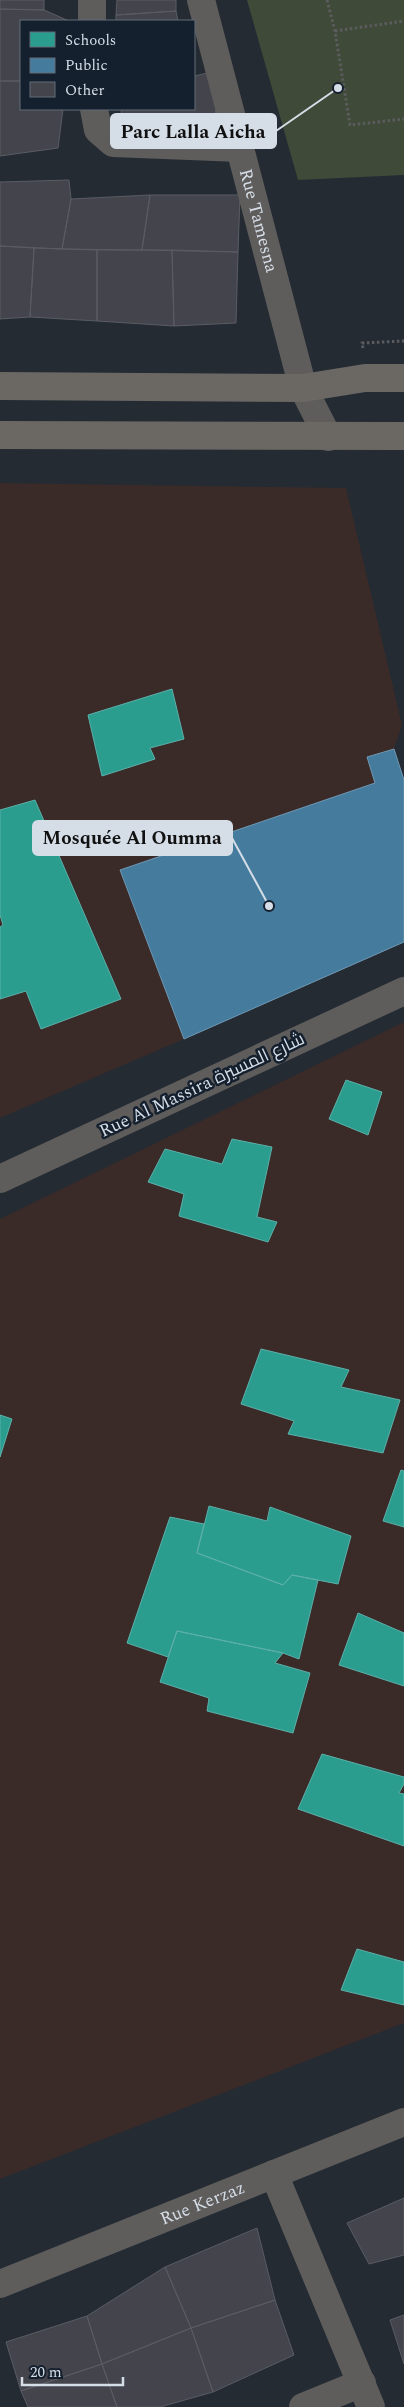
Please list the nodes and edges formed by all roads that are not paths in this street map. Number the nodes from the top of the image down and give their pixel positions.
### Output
1 (92, 0) edge
2 (201, 0) edge
3 (92, 20) edge
4 (94, 110) edge
5 (240, 148) junction
6 (404, 378) edge
7 (0, 386) edge
8 (303, 388) junction
9 (0, 435) edge
10 (404, 436) edge
11 (328, 437) junction
12 (404, 992) edge
13 (0, 1179) edge
14 (404, 2122) edge
15 (274, 2174) junction
16 (0, 2284) edge
17 (366, 2395) edge
18 (302, 2407) edge

1 - 3 street
2 - 5 street, Rue Tamesna
4 - 5 street
5 - 8 street, Rue Tamesna
6 - 8 main road
7 - 8 main road
8 - 11 street, Rue Tamesna
9 - 11 main road
10 - 11 main road
12 - 13 street, Rue Al Massira شارع المسيرة
14 - 15 street, Rue Kerzaz
15 - 16 street, Rue Kerzaz
15 - 17 street
17 - 18 street

